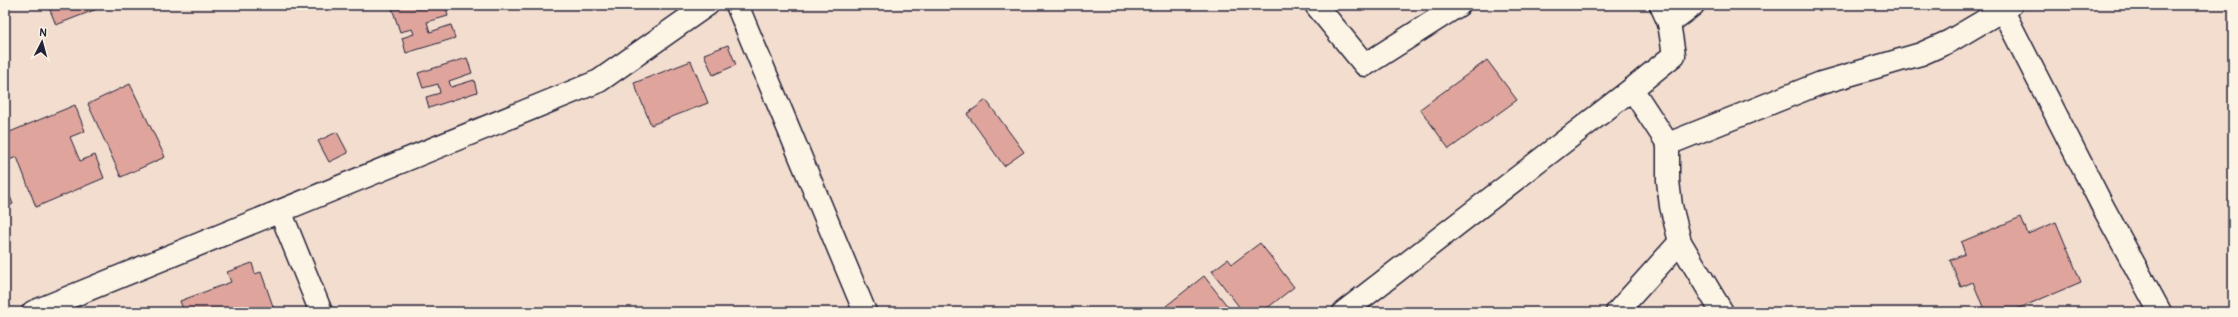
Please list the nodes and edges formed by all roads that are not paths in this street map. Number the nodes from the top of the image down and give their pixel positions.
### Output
1 (707, 5) edge
2 (737, 5) edge
3 (1316, 5) edge
4 (1459, 5) edge
5 (1693, 5) edge
6 (2007, 8) edge
7 (1665, 14) edge
8 (1632, 89) junction
9 (1668, 144) junction
10 (280, 211) junction
11 (1680, 242) junction
12 (33, 312) edge
13 (321, 312) edge
14 (865, 312) edge
15 (1344, 312) edge
16 (1616, 312) edge
17 (1722, 312) edge
18 (2160, 312) edge

1 - 10 street
2 - 14 street
3 - 4 street
5 - 7 street
6 - 9 street
6 - 18 street
7 - 8 street
8 - 9 street
8 - 15 street
9 - 11 street
10 - 12 street
10 - 13 street
11 - 16 street
11 - 17 street

